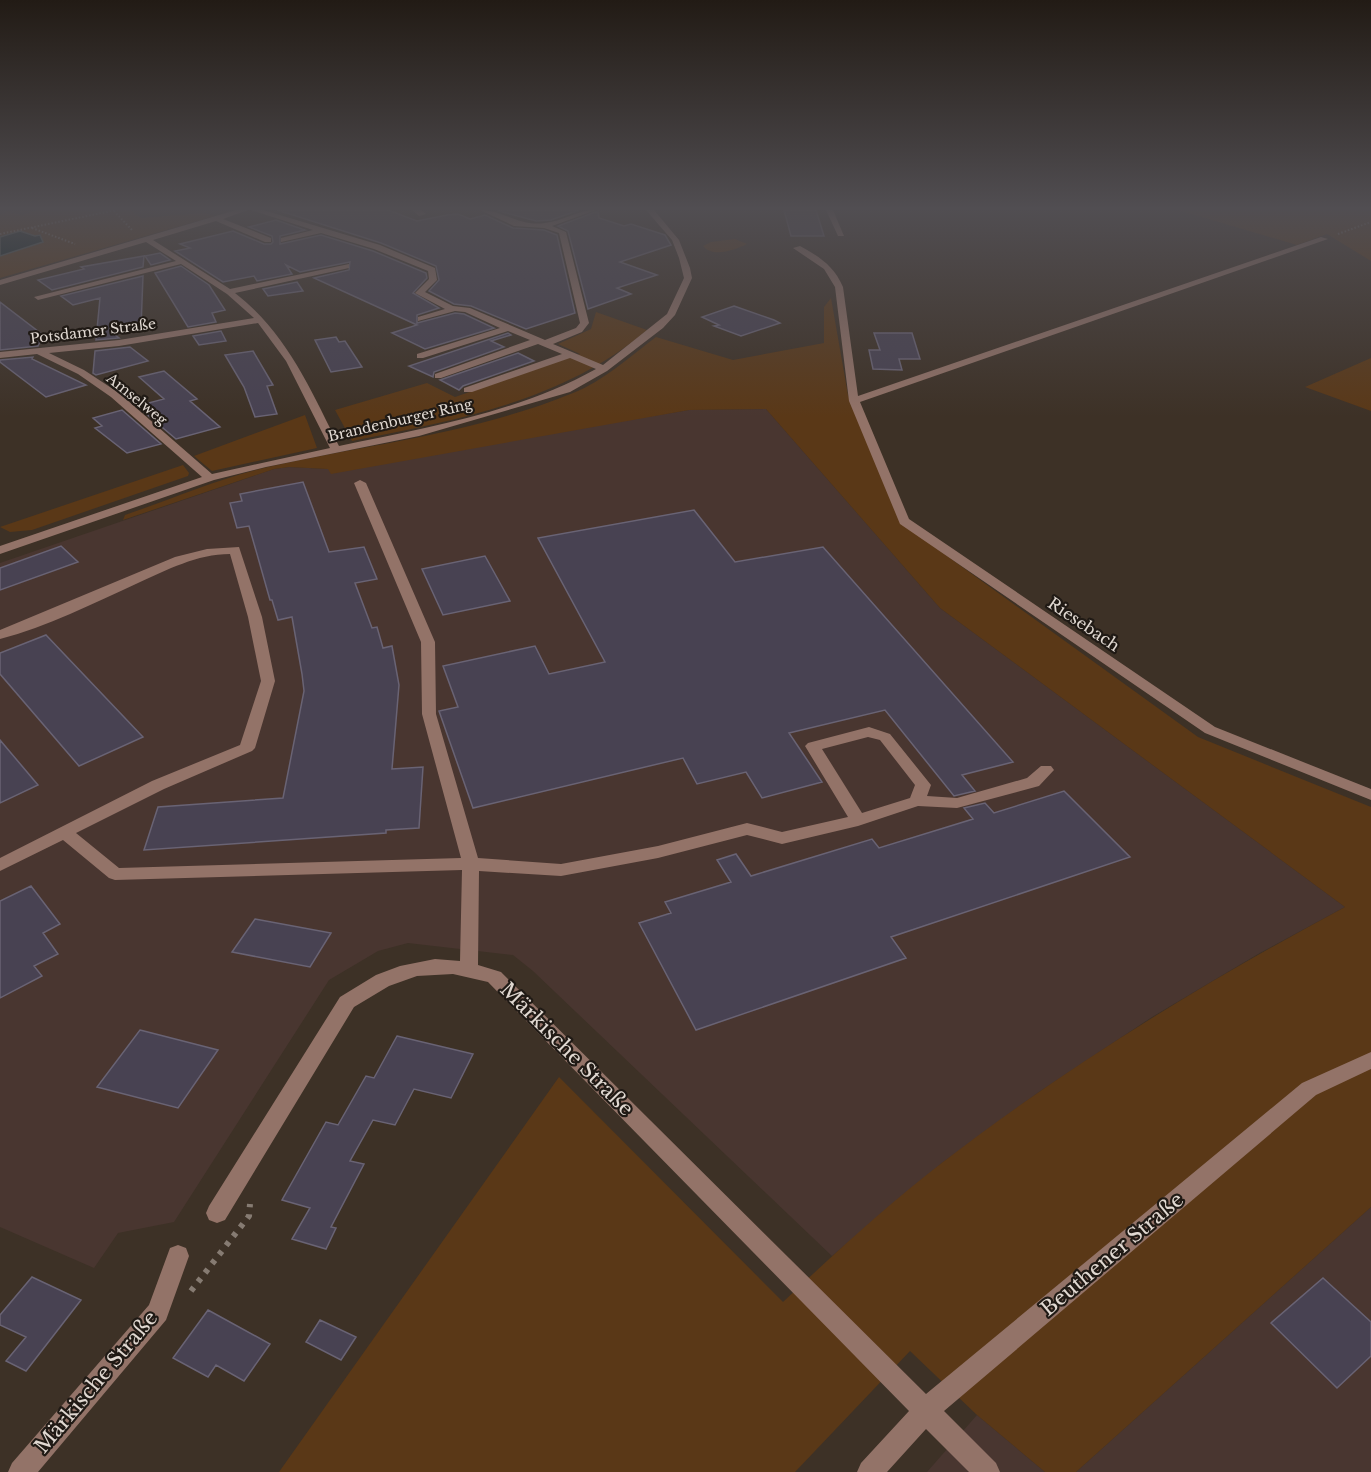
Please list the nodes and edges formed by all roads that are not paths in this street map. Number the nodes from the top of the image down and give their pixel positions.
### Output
1 (15, 279) edge
2 (113, 279) edge
3 (207, 279) edge
4 (288, 279) edge
5 (433, 279) edge
6 (574, 279) edge
7 (688, 279) edge
8 (836, 279) edge
9 (1209, 279) edge
10 (0, 283) edge
11 (227, 292) junction
12 (38, 297) dead end
13 (456, 308) junction
14 (421, 319) dead end
15 (260, 320) junction
16 (508, 328) junction
17 (541, 342) junction
18 (40, 352) junction
19 (0, 355) edge
20 (570, 355) junction
21 (420, 356) dead end
22 (604, 369) junction
23 (438, 376) dead end
24 (468, 390) dead end
25 (854, 401) junction
26 (336, 450) junction
27 (210, 478) junction
28 (360, 483) dead end
29 (0, 550) edge
30 (0, 635) edge
31 (1046, 770) dead end
32 (1371, 795) edge
33 (917, 801) junction
34 (858, 820) junction
35 (65, 833) junction
36 (471, 864) junction
37 (0, 865) edge
38 (469, 967) junction
39 (1371, 1059) edge
40 (217, 1213) dead end
41 (178, 1256) dead end
42 (926, 1410) junction
43 (21, 1472) edge
44 (870, 1472) edge
45 (987, 1472) edge

1 - 10 street
2 - 12 street
3 - 11 street
4 - 11 street
5 - 13 street
6 - 17 street
7 - 22 street, Brandenburger Ring
8 - 25 street, Riesebach
9 - 25 street
11 - 15 street
13 - 14 street
13 - 16 street
15 - 18 street, Potsdamer Straße
15 - 26 street
16 - 17 street
16 - 21 street
17 - 20 street
17 - 23 street
18 - 19 street, Potsdamer Straße
18 - 27 street, Amselweg
20 - 22 street
20 - 24 street
22 - 26 street, Brandenburger Ring
25 - 32 street, Riesebach
26 - 27 street, Brandenburger Ring
27 - 29 street, Brandenburger Ring
28 - 36 street
30 - 35 street
31 - 33 street
33 - 34 street
33 - 34 street
34 - 36 street
35 - 36 street
35 - 37 street
36 - 38 street
38 - 40 street, Märkische Straße
38 - 42 street, Märkische Straße
39 - 42 street, Beuthener Straße
41 - 43 street, Märkische Straße
42 - 44 street, Beuthener Straße
42 - 45 street, Märkische Straße

